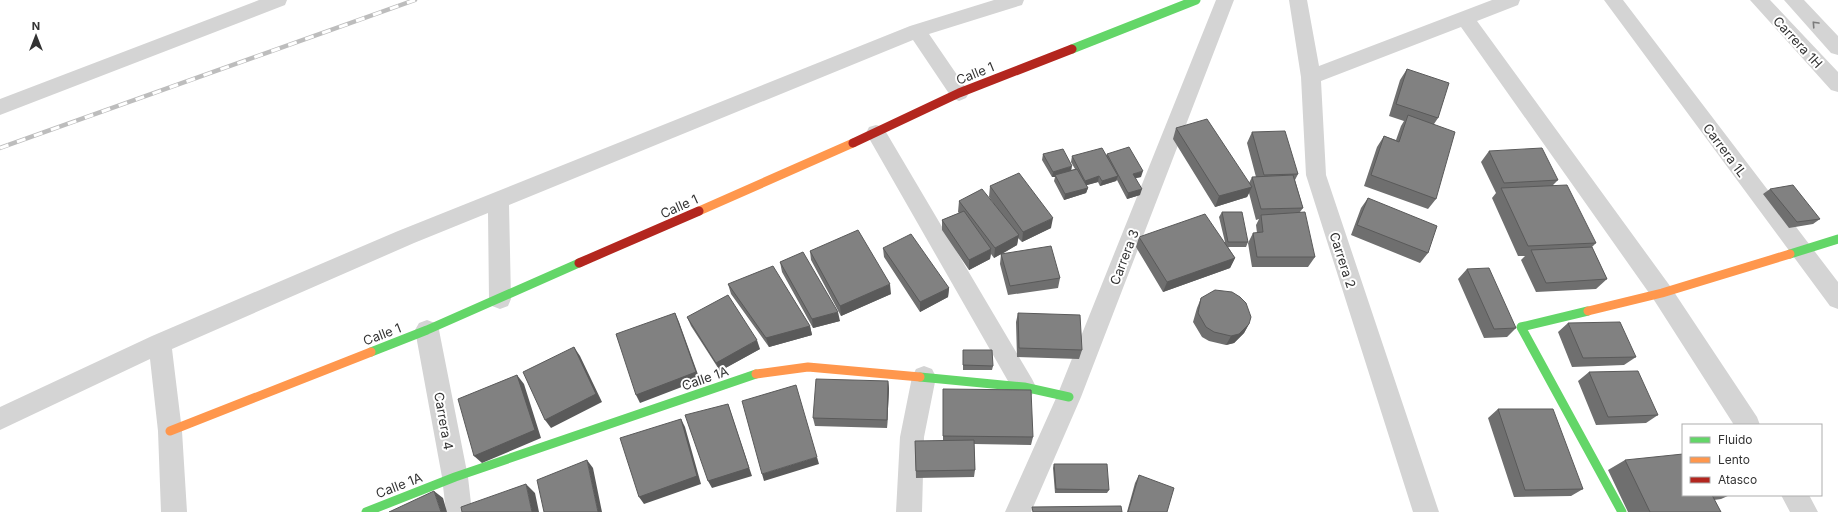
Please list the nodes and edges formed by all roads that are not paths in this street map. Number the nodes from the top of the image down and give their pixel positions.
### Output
1 (278, 0) edge
2 (1015, 0) edge
3 (1196, 0) edge
4 (1224, 0) edge
5 (1298, 0) edge
6 (1511, 0) edge
7 (1613, 0) edge
8 (1759, 0) edge
9 (1793, 0) edge
10 (1464, 17) junction
11 (917, 31) junction
12 (1838, 48) edge
13 (1311, 77) junction
14 (1838, 85) edge
15 (959, 93) junction
16 (0, 107) edge
17 (876, 133) junction
18 (498, 199) junction
19 (1838, 239) edge
20 (1800, 251) junction
21 (1662, 293) junction
22 (500, 299) junction
23 (1838, 299) edge
24 (427, 330) junction
25 (160, 343) junction
26 (924, 377) junction
27 (1024, 387) junction
28 (1069, 397) junction
29 (0, 419) edge
30 (1747, 424) edge
31 (170, 431) junction
32 (455, 477) junction
33 (1795, 496) edge
34 (174, 512) edge
35 (366, 512) edge
36 (459, 512) edge
37 (909, 512) edge
38 (1018, 512) edge
39 (1426, 512) edge
40 (1622, 512) edge
41 (1805, 512) edge

1 - 16 street
2 - 11 street
3 - 15 street, Calle 1
4 - 28 street, Carrera 3
5 - 13 street, Carrera 2
6 - 10 street
7 - 20 street, Carrera 1L
8 - 14 street, Carrera 1H
12 -> 9 street, Carrera 1H
10 - 13 street
10 - 21 street
11 - 15 street
11 - 18 street
13 - 39 street, Carrera 2
15 - 17 street, Calle 1
17 - 22 street, Calle 1
17 - 27 street
18 - 22 street
18 - 25 street
19 - 20 street
20 - 21 street
20 - 23 street, Carrera 1L
21 - 30 street
21 - 40 street
22 - 24 street, Calle 1
24 - 31 street, Calle 1
24 - 32 street, Carrera 4
25 - 29 street
25 - 31 street
26 - 27 street, Calle 1A
26 - 32 street, Calle 1A
26 - 37 street
27 - 28 street, Calle 1A
28 - 38 street, Carrera 3
31 - 34 street
32 - 35 street, Calle 1A
32 - 36 street, Carrera 4
33 - 41 street

